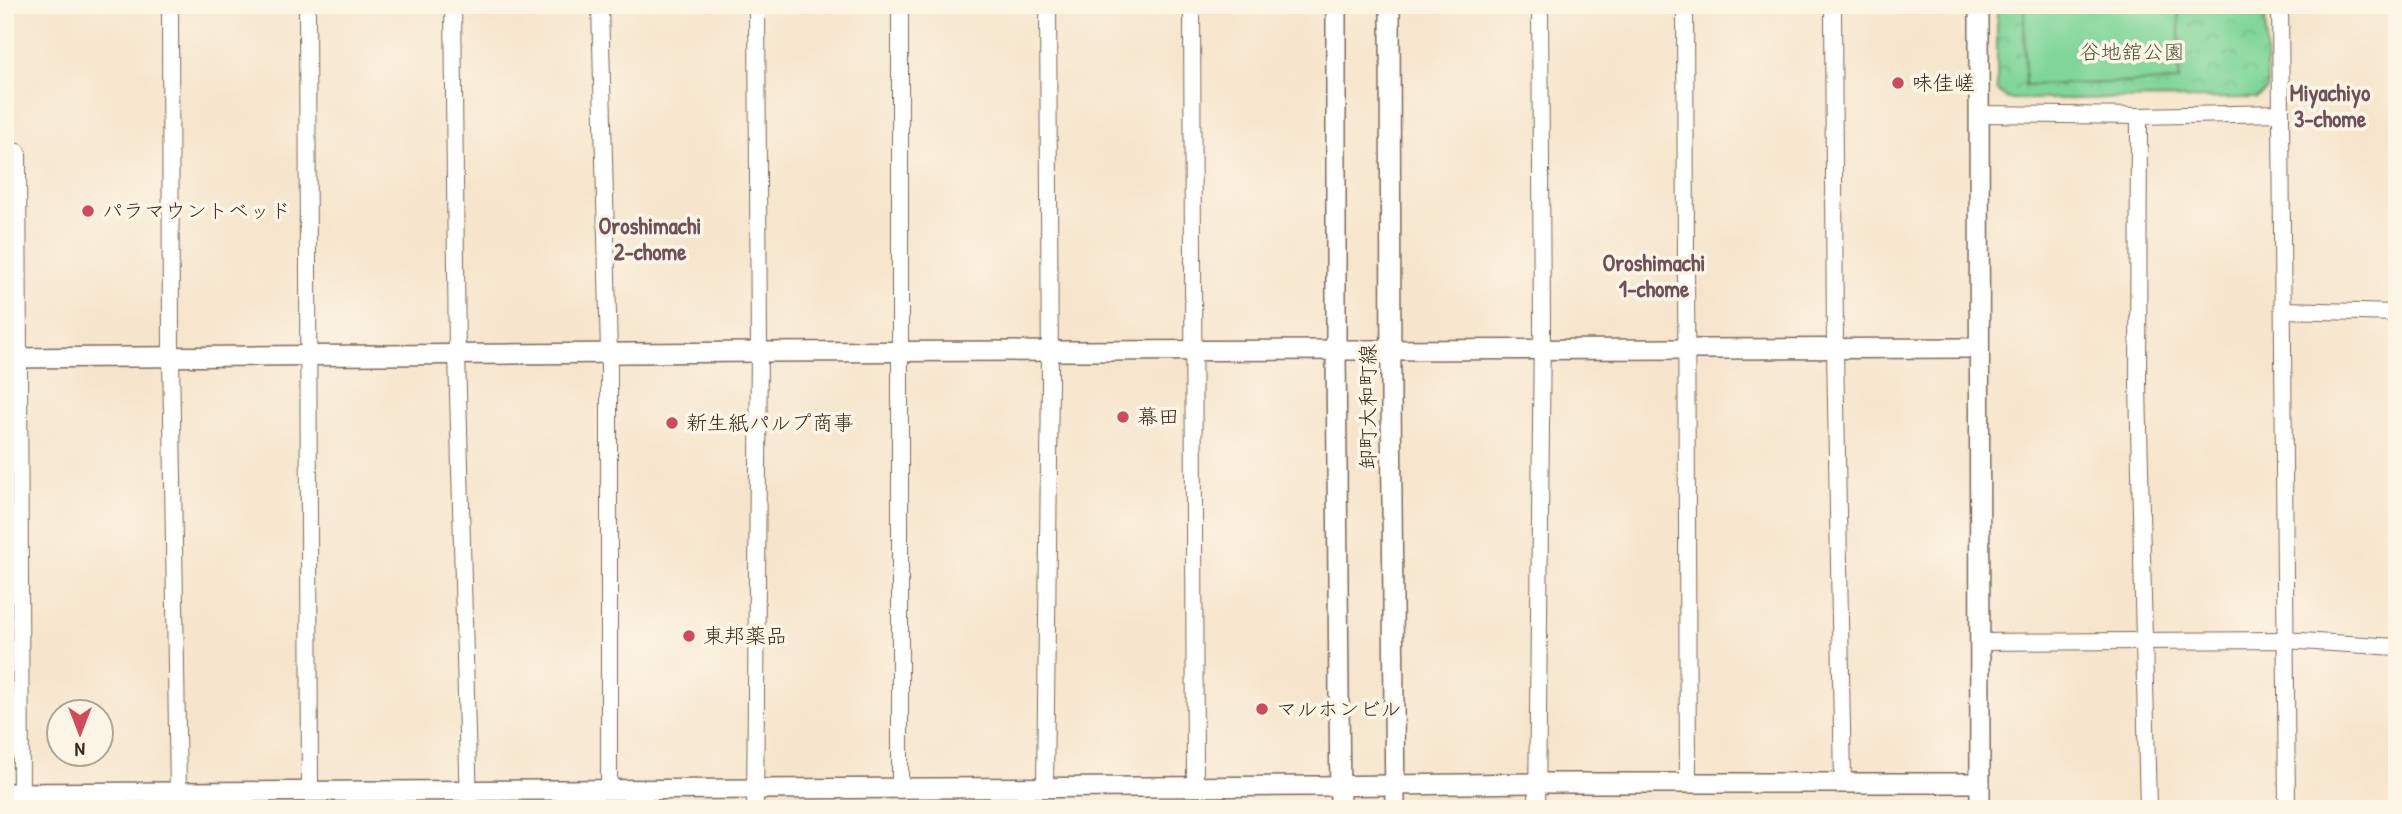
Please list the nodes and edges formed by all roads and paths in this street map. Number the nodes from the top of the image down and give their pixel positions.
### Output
1 (170, 5) edge
2 (307, 5) edge
3 (453, 5) edge
4 (600, 5) edge
5 (757, 5) edge
6 (900, 5) edge
7 (1048, 5) edge
8 (1192, 5) edge
9 (1336, 5) edge
10 (1390, 5) edge
11 (1540, 5) edge
12 (1685, 5) edge
13 (1833, 5) edge
14 (1979, 5) edge
15 (2280, 5) edge
16 (2281, 113) junction
17 (1980, 114) junction
18 (2139, 116) junction
19 (5, 152) edge
20 (2283, 310) junction
21 (2397, 313) edge
22 (1979, 348) junction
23 (1686, 349) junction
24 (1835, 349) junction
25 (1541, 350) junction
26 (1193, 351) junction
27 (1336, 351) junction
28 (1390, 351) junction
29 (759, 352) junction
30 (900, 352) junction
31 (1050, 352) junction
32 (609, 353) junction
33 (457, 354) junction
34 (310, 355) junction
35 (171, 356) junction
36 (12, 358) edge
37 (2284, 640) junction
38 (1980, 642) junction
39 (2142, 642) junction
40 (2397, 647) edge
41 (1537, 783) junction
42 (1843, 783) junction
43 (1980, 783) junction
44 (1688, 784) junction
45 (1045, 786) junction
46 (1195, 786) junction
47 (1339, 786) junction
48 (1395, 786) junction
49 (900, 788) junction
50 (609, 791) junction
51 (178, 792) junction
52 (310, 792) junction
53 (13, 793) edge
54 (755, 799) edge
55 (202, 800) edge
56 (468, 800) edge
57 (1340, 809) edge
58 (1395, 809) edge
59 (1537, 809) edge
60 (1980, 809) edge
61 (2148, 809) edge
62 (2287, 809) edge

1 - 35 street
2 - 34 street
3 - 33 street
4 - 32 street
5 - 29 street
6 - 30 street
7 - 31 street
8 - 26 street
9 - 27 street, 卸町大和町線
10 - 28 street, 卸町大和町線
11 - 25 street
12 - 23 street
13 - 24 street
14 - 17 street
15 - 16 street
16 - 18 street
16 - 20 street
17 - 18 street
17 - 22 street
18 - 39 street
19 - 36 street
20 - 21 street
20 - 37 street
22 - 24 street
22 - 38 street
23 - 24 street
23 - 25 street
23 - 44 street
24 - 42 street
25 - 28 street
25 - 41 street
26 - 27 street
26 - 31 street
26 - 46 street
27 - 28 street
27 - 47 street, 卸町大和町線
28 - 48 street, 卸町大和町線
29 - 30 street
29 - 32 street
29 - 54 street
30 - 31 street
30 - 49 street
31 - 45 street
32 - 33 street
32 - 50 street
33 - 34 street
33 - 56 street
34 - 35 street
34 - 52 street
35 - 36 street
35 - 51 street
36 - 53 street
37 - 39 street
37 - 40 street
37 - 62 street
38 - 39 street
38 - 43 street
39 - 61 street
41 - 44 street
41 - 48 street
41 - 59 street
42 - 43 street
42 - 44 street
43 - 60 street
45 - 46 street
45 - 49 street
46 - 47 street
47 - 48 street
47 - 57 street, 卸町大和町線
48 - 58 street, 卸町大和町線
49 - 54 street
50 - 54 street
50 - 56 street
51 - 53 street
51 - 55 street
52 - 55 street
52 - 56 street

